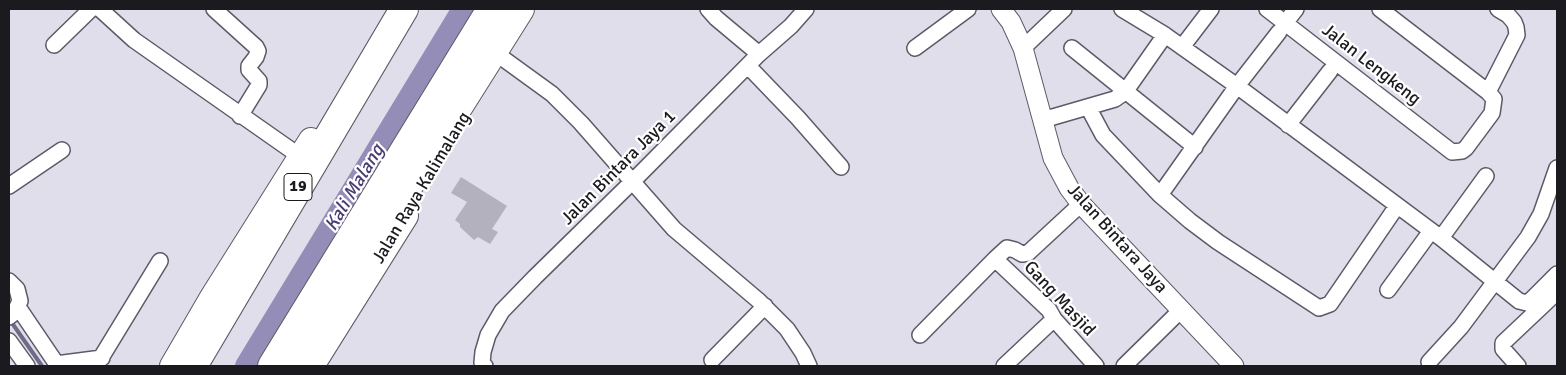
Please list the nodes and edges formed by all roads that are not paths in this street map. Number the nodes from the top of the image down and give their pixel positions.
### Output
1 (91, 9) edge
2 (100, 9) edge
3 (214, 9) edge
4 (390, 9) edge
5 (404, 9) edge
6 (491, 9) edge
7 (520, 9) edge
8 (531, 9) edge
9 (708, 9) edge
10 (806, 9) edge
11 (968, 9) edge
12 (1001, 9) edge
13 (1064, 9) edge
14 (1122, 9) edge
15 (1211, 9) edge
16 (1267, 9) edge
17 (1296, 9) edge
18 (1380, 9) edge
19 (1498, 9) edge
20 (1282, 28) junction
21 (1164, 35) junction
22 (54, 46) dead end
23 (916, 48) dead end
24 (1023, 48) junction
25 (1072, 48) dead end
26 (1182, 48) junction
27 (759, 54) junction
28 (501, 57) junction
29 (748, 66) junction
30 (1330, 71) dead end
31 (1237, 86) junction
32 (1125, 92) junction
33 (1488, 92) junction
34 (1088, 107) junction
35 (240, 116) junction
36 (1042, 118) junction
37 (1288, 125) junction
38 (1195, 147) junction
39 (62, 150) dead end
40 (301, 157) junction
41 (841, 167) dead end
42 (1557, 168) edge
43 (1486, 176) dead end
44 (633, 182) junction
45 (9, 186) edge
46 (1160, 195) junction
47 (1081, 204) junction
48 (1397, 206) junction
49 (1436, 234) junction
50 (994, 259) junction
51 (160, 261) dead end
52 (1557, 274) edge
53 (9, 281) edge
54 (1494, 282) junction
55 (1388, 290) dead end
56 (1557, 292) edge
57 (765, 306) junction
58 (1181, 310) junction
59 (13, 312) edge
60 (1054, 319) junction
61 (920, 335) dead end
62 (9, 342) edge
63 (712, 360) dead end
64 (99, 362) edge
65 (1430, 362) dead end
66 (57, 365) edge
67 (27, 366) edge
68 (172, 366) edge
69 (193, 366) edge
70 (272, 366) edge
71 (295, 366) edge
72 (312, 366) edge
73 (485, 366) edge
74 (809, 366) edge
75 (1004, 366) edge
76 (1096, 366) edge
77 (1124, 366) edge
78 (1234, 366) edge
79 (1518, 366) edge

1 - 22 street
2 - 35 street
3 - 35 street
4 - 40 main road
5 - 69 highway, 19
6 - 70 highway
7 - 71 highway
8 - 28 main road, Jalan Raya Kalimalang
9 - 27 street
10 - 27 street, Jalan Bintara Jaya 1
11 - 23 street
12 - 24 street, Jalan Bintara Jaya
13 - 24 street
14 - 21 street
15 - 26 street
16 - 20 street, Jalan Lengkeng
17 - 20 street
18 - 33 street
19 - 33 street
20 - 31 street
20 - 33 street, Jalan Lengkeng
21 - 26 street
21 - 32 street
24 - 36 street, Jalan Bintara Jaya
25 - 32 street
26 - 31 street
27 - 29 street, Jalan Bintara Jaya 1
28 - 44 street
28 - 72 main road, Jalan Raya Kalimalang
29 - 41 street
29 - 44 street, Jalan Bintara Jaya 1
30 - 37 street
31 - 37 street
31 - 38 street
32 - 34 street
32 - 38 street
34 - 36 street
34 - 46 street
35 - 40 street
36 - 47 street, Jalan Bintara Jaya
37 - 48 street
38 - 46 street
39 - 45 street
40 - 68 main road
42 - 54 street
43 - 49 street
44 - 57 street
44 - 73 street, Jalan Bintara Jaya 1
46 - 48 street
47 - 50 street
47 - 58 street, Jalan Bintara Jaya
48 - 49 street
49 - 54 street
49 - 55 street
50 - 60 street, Gang Masjid
50 - 61 street
51 - 64 street
52 - 54 street
53 - 59 street
54 - 65 street
56 - 79 street
57 - 63 street
57 - 74 street
58 - 77 street
58 - 78 street, Jalan Bintara Jaya
59 - 66 street
60 - 75 street
60 - 76 street, Gang Masjid
62 - 67 street
64 - 66 street

